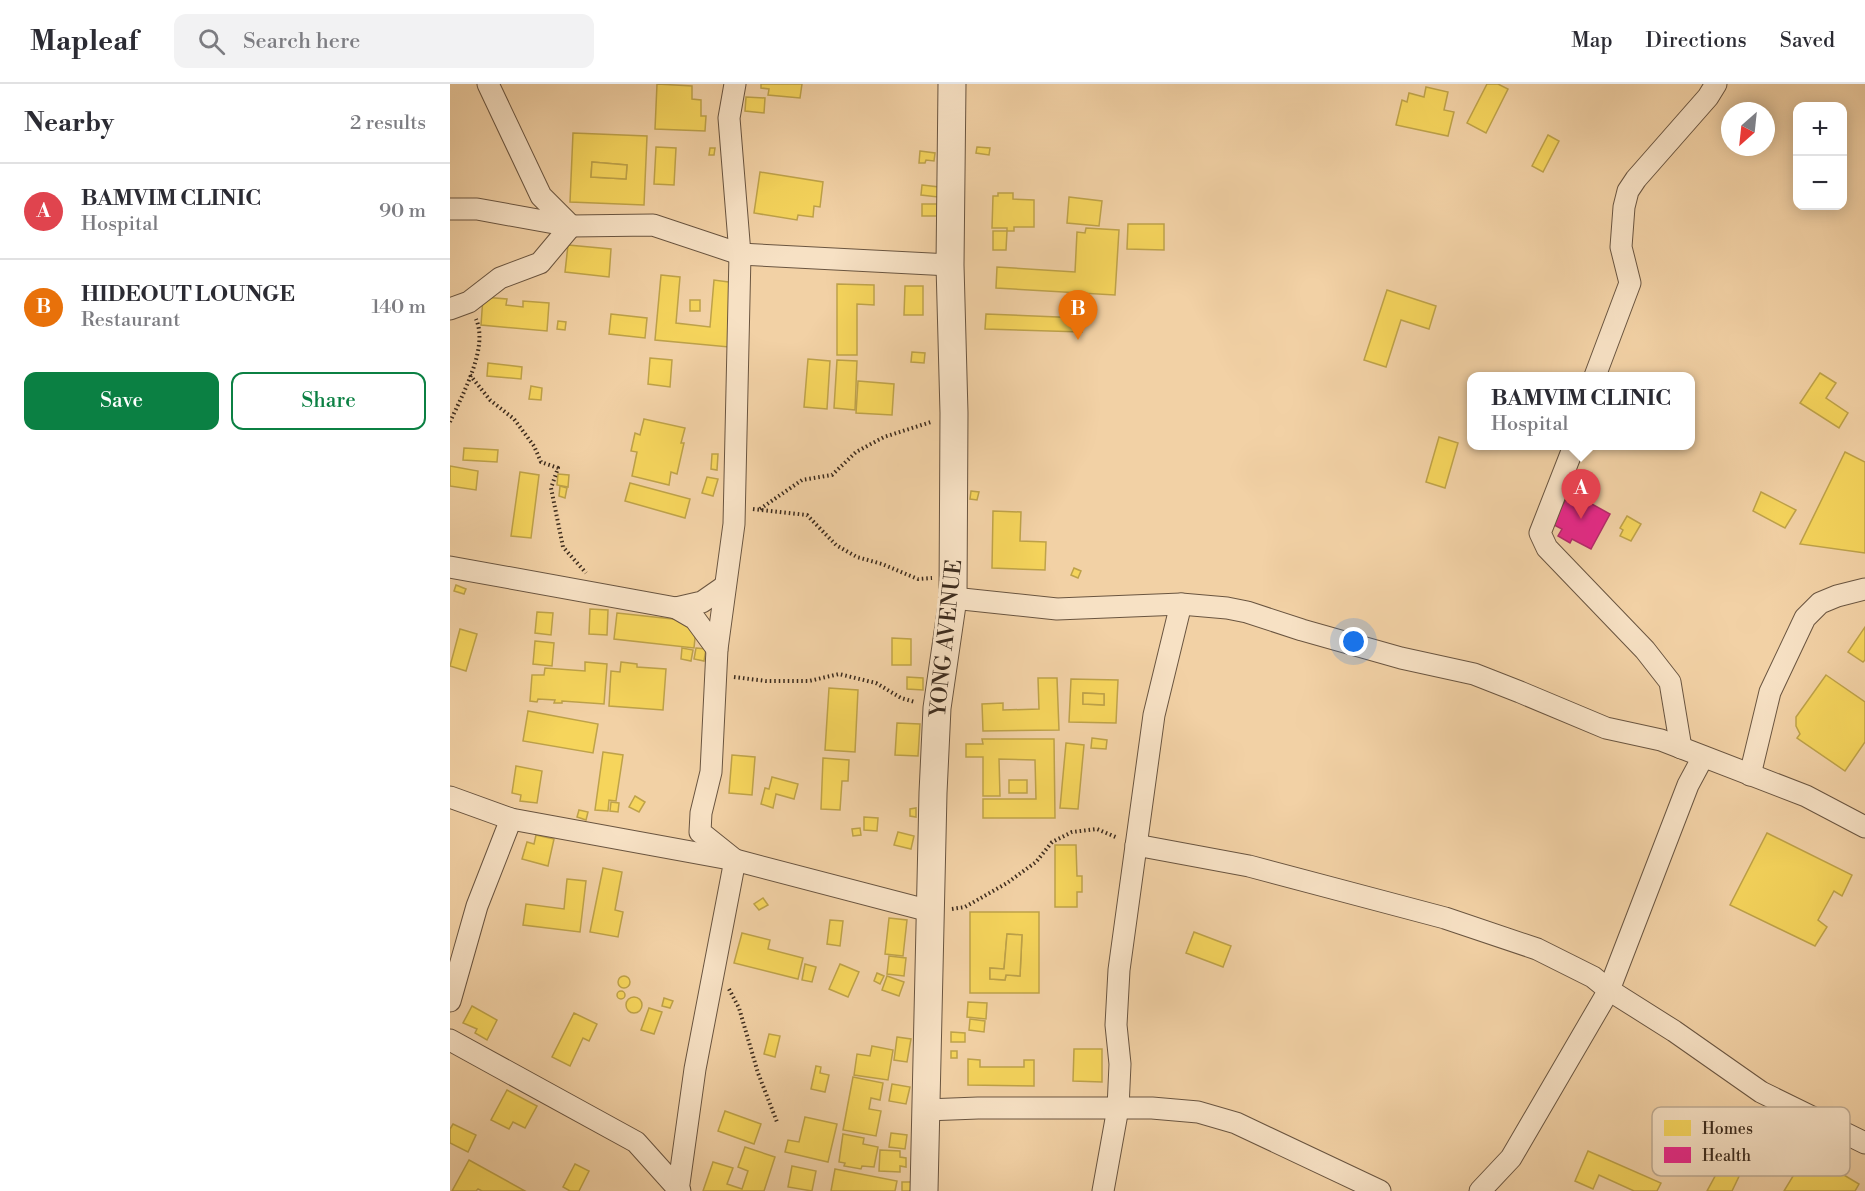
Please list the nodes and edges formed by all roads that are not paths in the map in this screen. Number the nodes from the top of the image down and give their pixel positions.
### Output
1 (488, 84) edge
2 (735, 84) edge
3 (952, 84) edge
4 (1716, 84) edge
5 (450, 209) edge
6 (571, 226) junction
7 (740, 254) junction
8 (950, 265) junction
9 (459, 306) edge
10 (1597, 372) edge
11 (1572, 450) edge
12 (450, 567) edge
13 (725, 586) junction
14 (953, 587) junction
15 (1865, 589) edge
16 (1181, 604) junction
17 (676, 608) junction
18 (717, 649) junction
19 (1681, 748) junction
20 (1703, 758) junction
21 (1750, 775) junction
22 (450, 797) edge
23 (511, 819) junction
24 (1865, 827) edge
25 (1136, 845) junction
26 (735, 860) junction
27 (930, 911) junction
28 (1609, 990) junction
29 (450, 1001) edge
30 (450, 1040) edge
31 (1792, 1107) edge
32 (1118, 1108) junction
33 (926, 1110) junction
34 (1850, 1136) edge
35 (1865, 1143) edge
36 (679, 1191) edge
37 (924, 1191) edge
38 (1104, 1191) edge
39 (1380, 1191) edge
40 (1480, 1191) edge

1 - 6 street
2 - 7 street
3 - 8 street, YONG AVENUE
4 - 10 street
5 - 6 street
6 - 7 street
6 - 9 street
7 - 8 street
7 - 13 street
8 - 14 street, YONG AVENUE
11 - 19 street
12 - 17 street
13 - 17 street
13 - 18 street
14 - 16 street
14 - 27 street, YONG AVENUE
15 - 21 street
16 - 19 street
16 - 25 street
17 - 18 street
18 - 26 street
19 - 20 street
20 - 21 street
20 - 28 street
21 - 24 street
22 - 23 street
23 - 26 street
23 - 29 street
25 - 28 street
25 - 32 street
26 - 27 street
26 - 36 street
27 - 33 street, YONG AVENUE
28 - 31 street
28 - 40 street
30 - 36 street
32 - 33 street
32 - 38 street
32 - 39 street
33 - 37 street, YONG AVENUE
34 - 35 street

